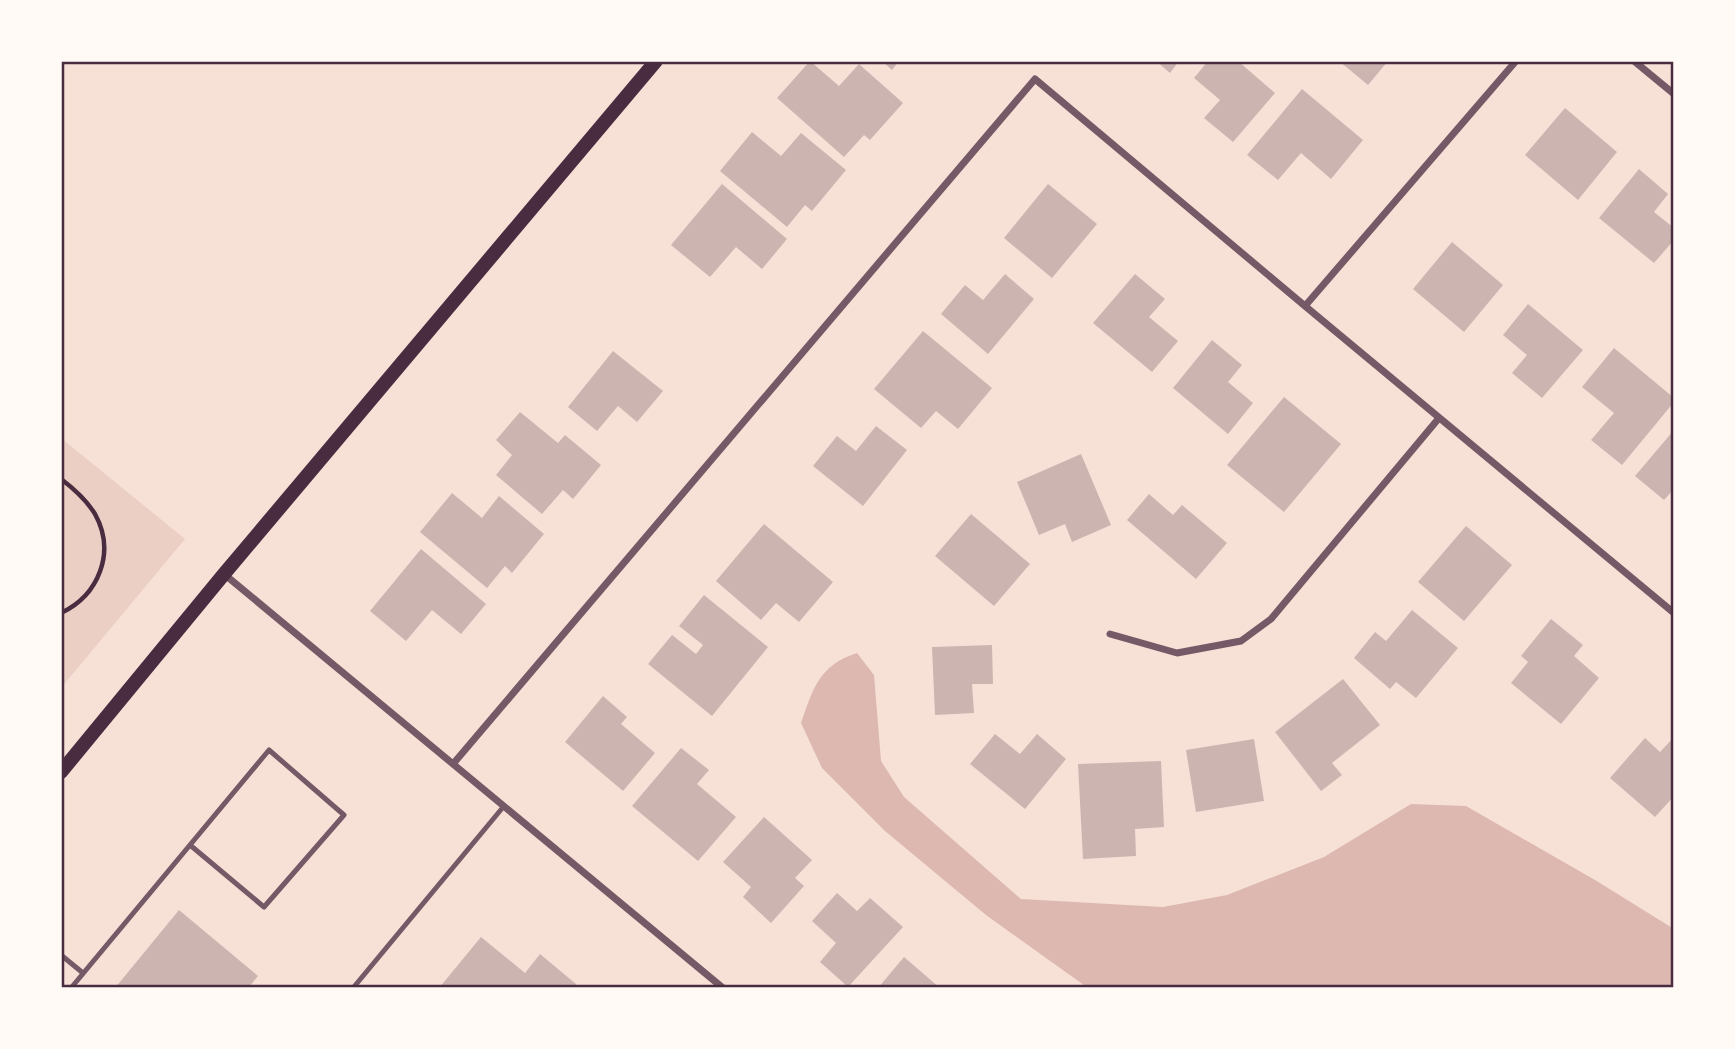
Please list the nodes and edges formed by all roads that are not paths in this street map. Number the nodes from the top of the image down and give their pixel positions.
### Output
1 (656, 61) edge
2 (1516, 61) edge
3 (1634, 61) edge
4 (1674, 94) edge
5 (1304, 306) junction
6 (1439, 418) junction
7 (224, 575) junction
8 (1674, 612) edge
9 (1110, 634) dead end
10 (453, 764) junction
11 (61, 772) edge
12 (504, 806) junction
13 (190, 845) junction
14 (61, 955) edge
15 (83, 973) junction
16 (71, 988) edge
17 (353, 988) edge
18 (723, 988) edge

1 - 7 main road
2 - 5 street
3 - 4 street
5 - 6 street
5 - 10 street
6 - 8 street
6 - 9 street
7 - 10 street
7 - 11 main road
10 - 12 street
12 - 17 lane
12 - 18 street
13 - 13 lane
13 - 15 lane
14 - 15 lane
15 - 16 lane

